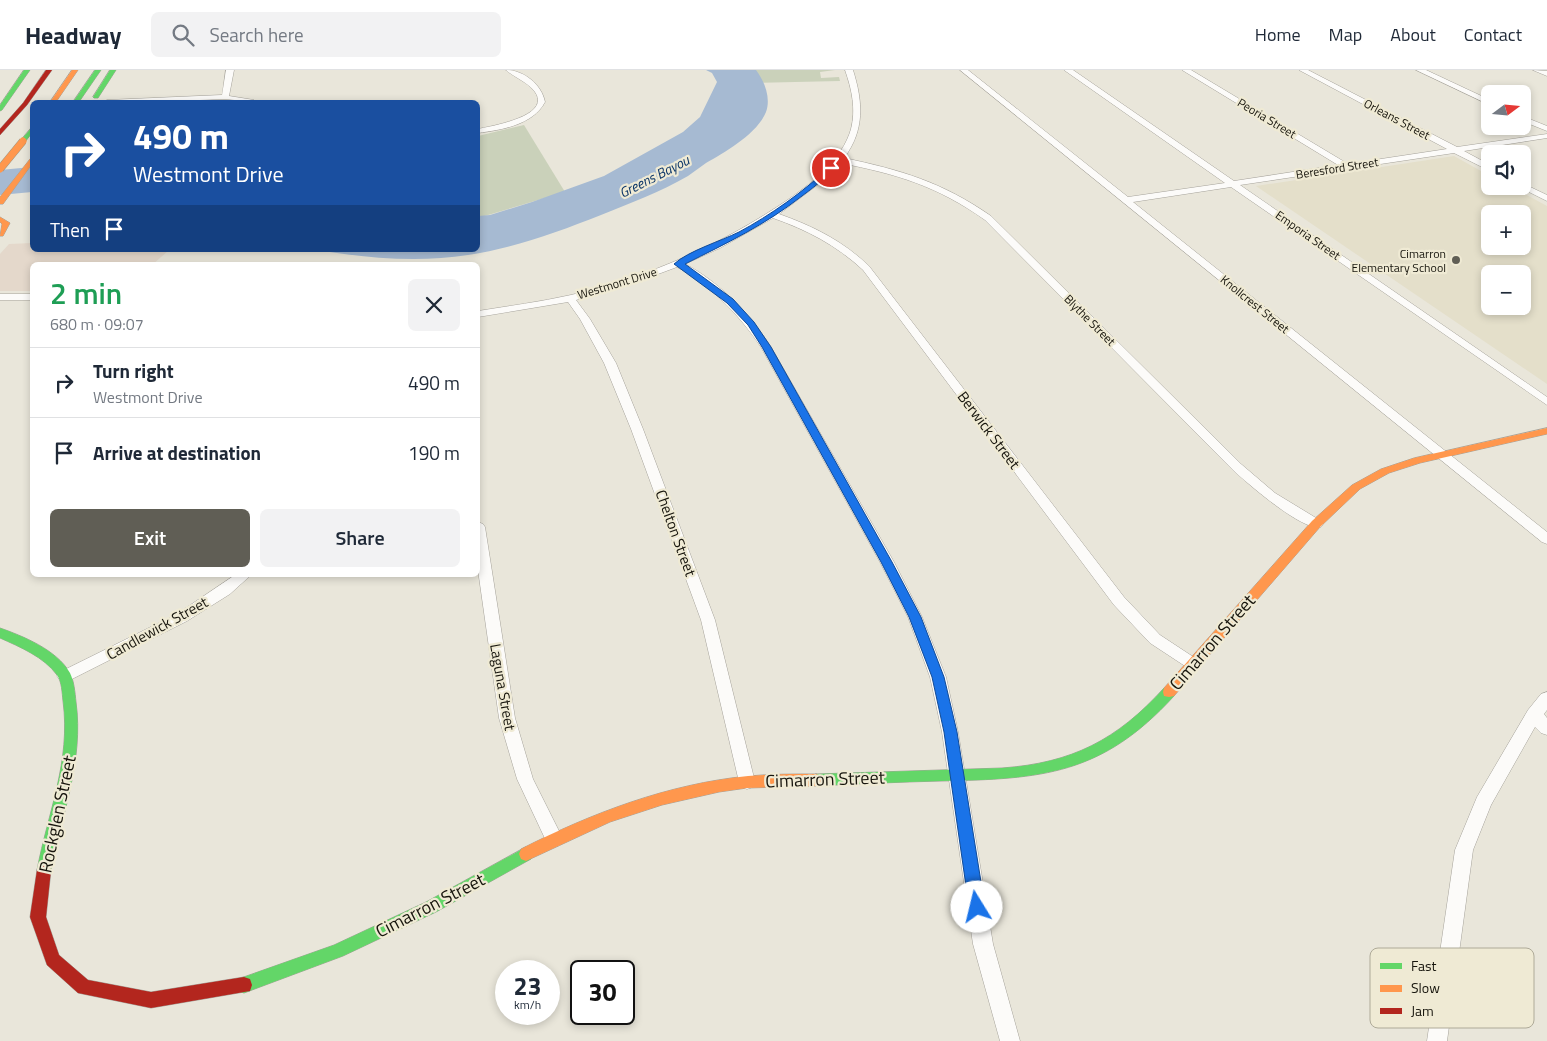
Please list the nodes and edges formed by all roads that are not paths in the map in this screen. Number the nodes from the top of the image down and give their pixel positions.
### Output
1 (13, 70) edge
2 (27, 70) edge
3 (49, 70) edge
4 (75, 70) edge
5 (98, 70) edge
6 (113, 70) edge
7 (230, 70) edge
8 (510, 70) edge
9 (849, 70) edge
10 (964, 70) edge
11 (1068, 70) edge
12 (1186, 70) edge
13 (1303, 70) edge
14 (1420, 70) edge
15 (1537, 70) edge
16 (1547, 74) edge
17 (5, 81) dead end
18 (225, 97) junction
19 (1481, 99) edge
20 (54, 100) edge
21 (77, 100) edge
22 (93, 100) edge
23 (165, 100) edge
24 (241, 100) edge
25 (0, 109) edge
26 (1531, 122) edge
27 (1547, 129) edge
28 (480, 131) edge
29 (30, 132) edge
30 (0, 134) edge
31 (1547, 136) edge
32 (1455, 150) junction
33 (30, 153) edge
34 (0, 155) edge
35 (839, 160) junction
36 (30, 163) edge
37 (1481, 163) edge
38 (1347, 167) junction
39 (0, 169) edge
40 (1234, 184) junction
41 (1531, 190) edge
42 (1547, 198) edge
43 (1127, 200) junction
44 (0, 202) edge
45 (773, 215) junction
46 (0, 220) edge
47 (0, 234) edge
48 (678, 264) junction
49 (0, 297) edge
50 (30, 297) edge
51 (570, 298) junction
52 (480, 314) edge
53 (1547, 402) edge
54 (1547, 431) edge
55 (1442, 455) junction
56 (1316, 524) junction
57 (1547, 538) edge
58 (480, 540) edge
59 (241, 577) edge
60 (0, 634) edge
61 (1193, 664) junction
62 (66, 676) junction
63 (1547, 698) edge
64 (1534, 715) junction
65 (1547, 728) edge
66 (957, 775) junction
67 (747, 782) junction
68 (554, 839) junction
69 (46, 940) joint
70 (1450, 948) edge
71 (1439, 1028) edge
72 (1010, 1041) edge
73 (1437, 1041) edge

1 - 17 main road
2 - 25 main road
3 - 30 main road
4 - 20 main road
5 - 21 main road
6 - 22 main road
7 - 18 street
8 - 28 street
9 - 35 street, Westmont Drive
10 - 43 street, Knollcrest Street
11 - 40 street, Emporia Street
12 - 38 street, Peoria Street
13 - 32 street, Orleans Street
14 - 19 street
15 - 16 street
18 - 23 street
18 - 24 street
26 - 27 street
29 - 39 main road, bridge
31 - 32 street, Beresford Street
32 - 37 street, Orleans Street
32 - 38 street, Beresford Street
33 - 34 main road
35 - 45 street, Westmont Drive
35 - 56 street, Blythe Street
36 - 44 main road
38 - 40 street, Beresford Street
40 - 43 street, Beresford Street
40 - 53 street, Emporia Street
41 - 42 street
43 - 55 street, Knollcrest Street
45 - 48 street, Westmont Drive
45 - 61 street, Berwick Street
46 - 47 main road
48 - 51 street, Westmont Drive
48 - 66 street
49 - 50 street
51 - 52 street, Westmont Drive
51 - 67 street, Chelton Street
54 - 55 main road, Cimarron Street
55 - 56 main road, Cimarron Street
55 - 57 street, Knollcrest Street
56 - 61 main road, Cimarron Street
58 - 68 street, Laguna Street
59 - 62 street, Candlewick Street
60 - 62 main road
61 - 66 main road, Cimarron Street
62 - 69 main road, Rockglen Street
63 - 64 street
64 - 65 street
64 - 70 street
66 - 67 main road, Cimarron Street
66 - 72 street
67 - 68 main road, Cimarron Street
68 - 69 main road, Cimarron Street
71 - 73 street

